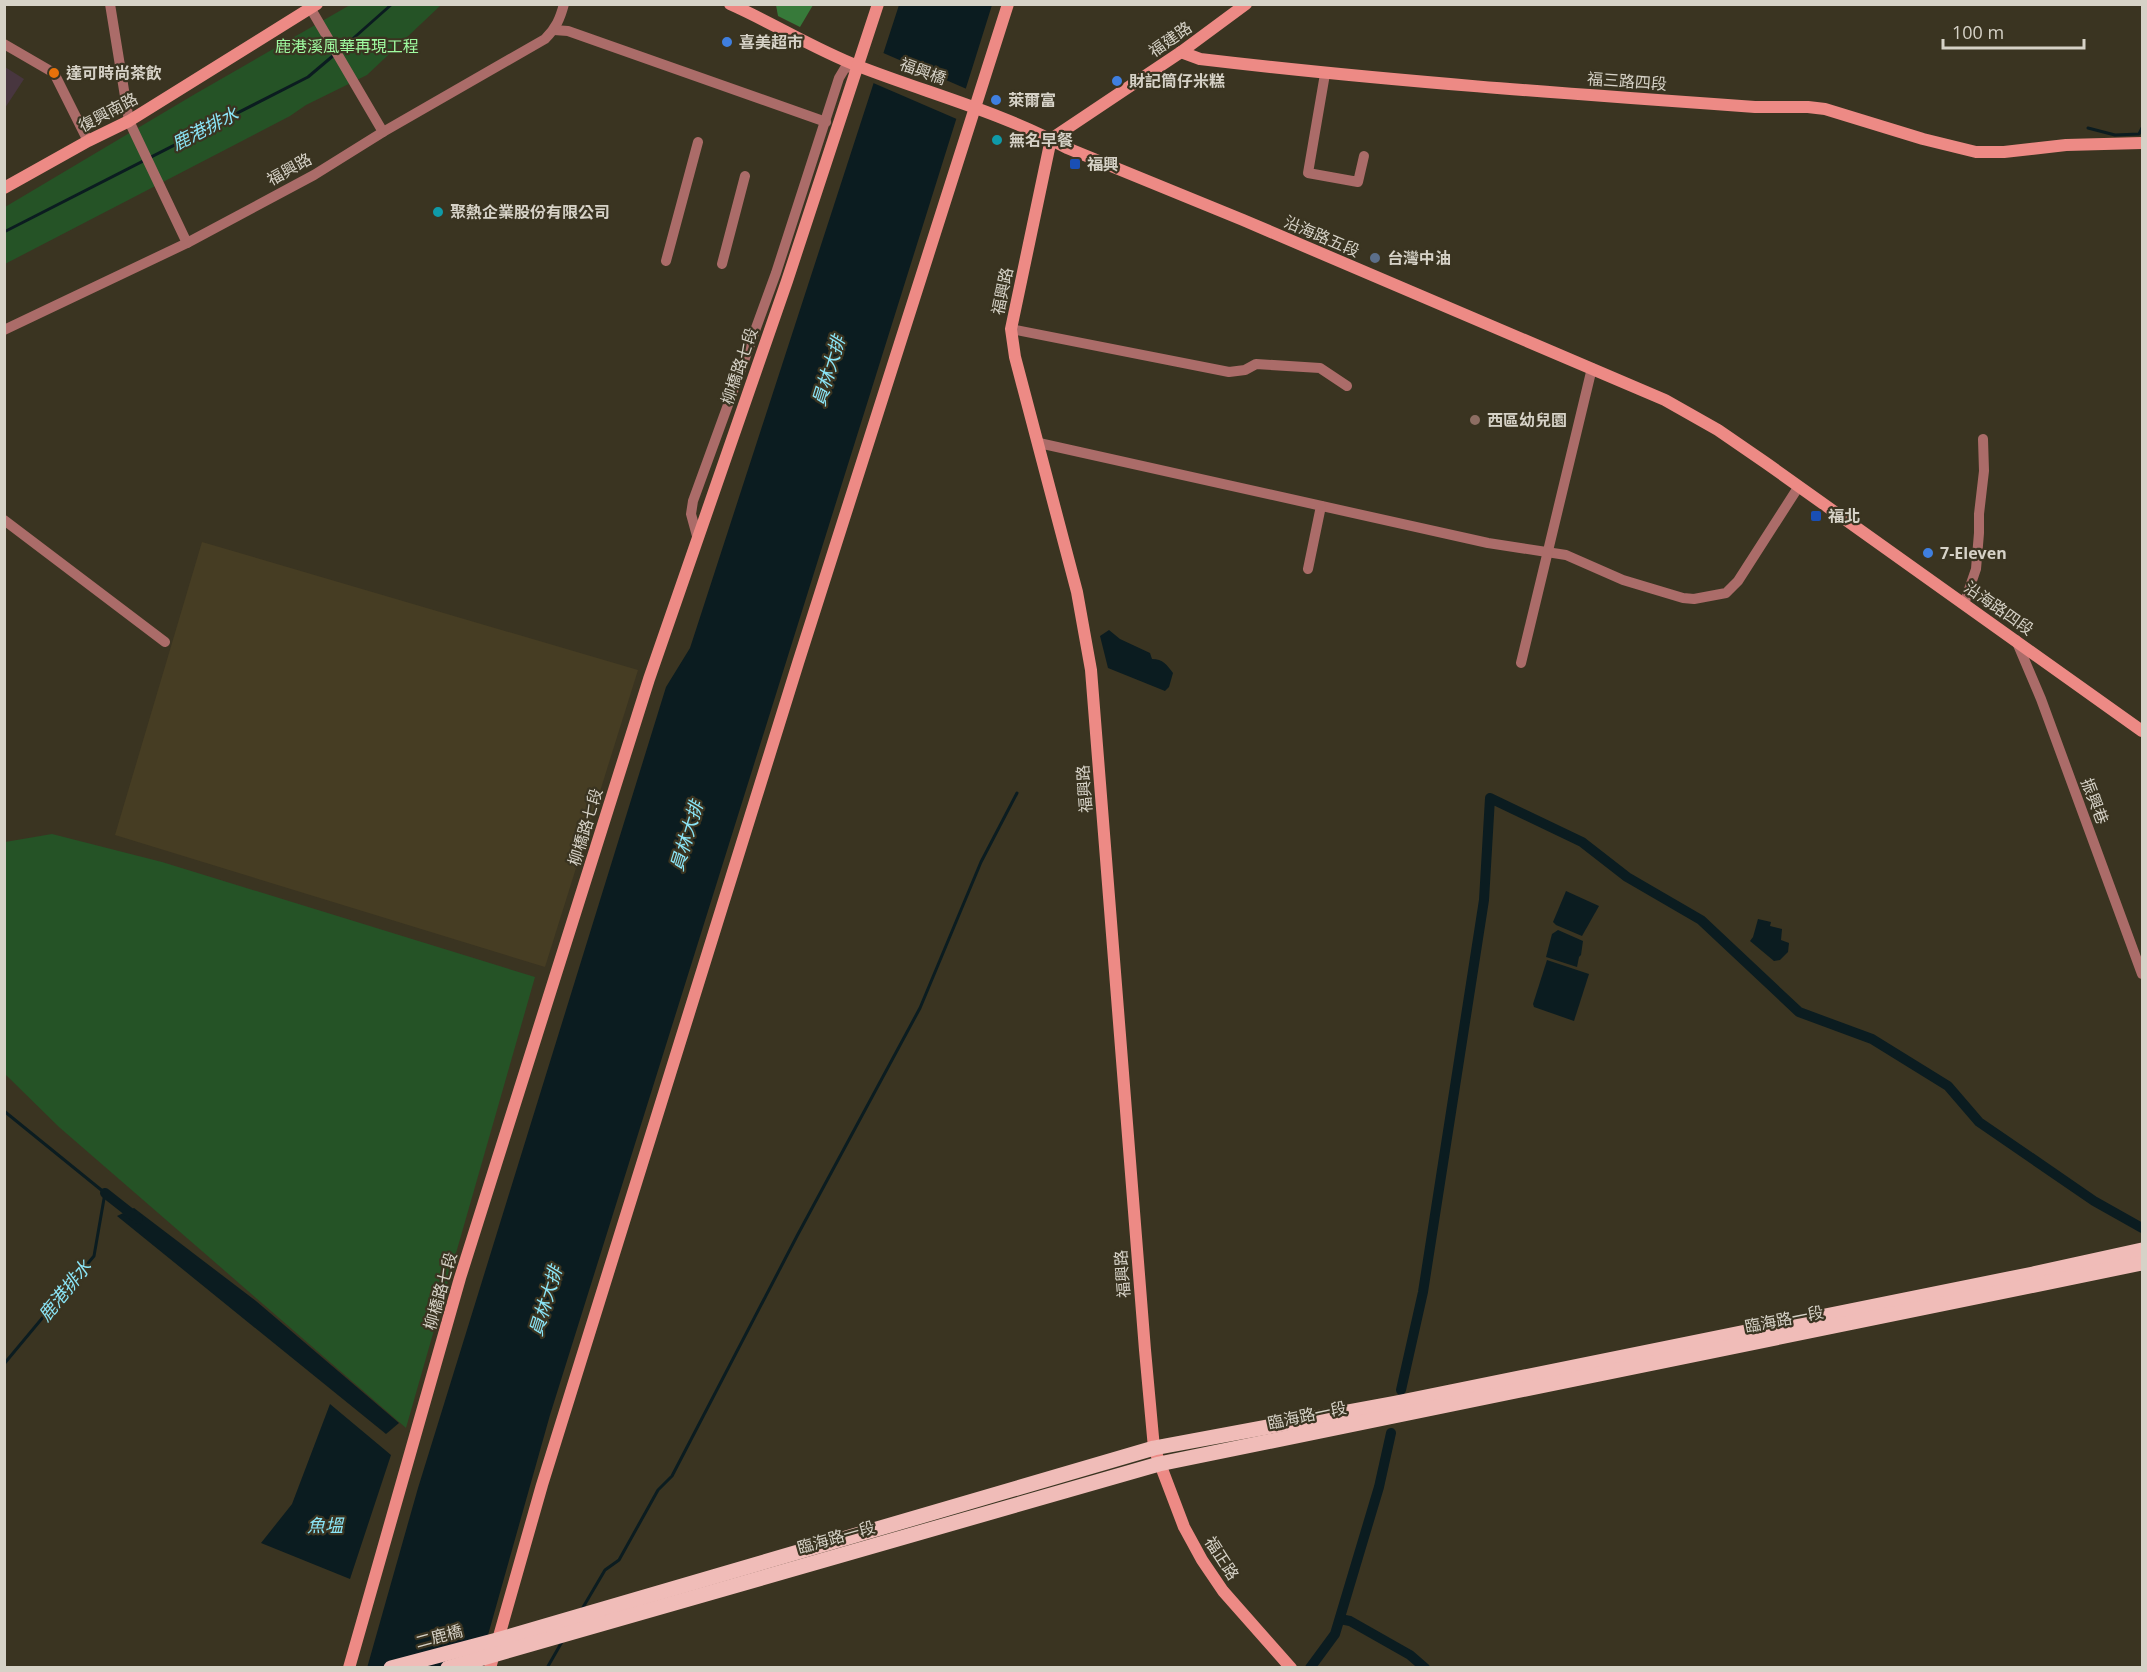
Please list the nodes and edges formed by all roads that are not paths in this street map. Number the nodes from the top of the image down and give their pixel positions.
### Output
1 (110, 4) edge
2 (564, 4) edge
3 (730, 4) edge
4 (878, 4) edge
5 (1008, 4) edge
6 (1246, 4) edge
7 (312, 6) edge
8 (554, 30) junction
9 (4, 45) edge
10 (1181, 52) junction
11 (858, 66) junction
12 (1325, 74) junction
13 (976, 108) junction
14 (129, 121) junction
15 (826, 122) junction
16 (382, 132) junction
17 (1051, 139) junction
18 (88, 141) junction
19 (698, 142) dead end
20 (2142, 143) edge
21 (1364, 156) dead end
22 (745, 176) dead end
23 (4, 188) edge
24 (187, 243) junction
25 (666, 261) dead end
26 (723, 264) dead end
27 (1011, 329) junction
28 (4, 330) edge
29 (1592, 368) junction
30 (1347, 386) dead end
31 (1718, 430) joint
32 (1983, 440) dead end
33 (1039, 443) junction
34 (1799, 486) junction
35 (1322, 506) junction
36 (4, 520) edge
37 (697, 536) junction
38 (1548, 551) junction
39 (1308, 569) dead end
40 (1964, 604) junction
41 (2016, 640) junction
42 (165, 642) dead end
43 (1521, 663) dead end
44 (2142, 731) edge
45 (2142, 974) edge
46 (2142, 1250) edge
47 (2142, 1263) edge
48 (1154, 1448) junction
49 (1159, 1464) junction
50 (490, 1653) edge
51 (349, 1668) edge
52 (391, 1668) edge
53 (448, 1668) edge
54 (1291, 1668) edge

1 - 14 street
2 - 8 street
3 - 11 street
4 - 11 street, 柳橋路七段
5 - 13 street
6 - 10 street, 福建路
7 - 14 street, 復興南路
7 - 16 street
8 - 15 street
8 - 16 street, 福興路
9 - 18 street
10 - 12 street, 福三路四段
10 - 17 street, 福建路
11 - 13 street, 福興橋
11 - 15 street
11 - 37 street, 柳橋路七段
12 - 20 street, 福三路四段
12 - 21 street
13 - 17 street, 沿海路五段
13 - 50 street
14 - 18 street, 復興南路
14 - 24 street
15 - 37 street
16 - 24 street, 福興路
17 - 27 street, 福興路
17 - 29 street, 沿海路五段
18 - 23 street, 復興南路
19 - 25 street
22 - 26 street
24 - 28 street, 福興路
27 - 30 street
27 - 33 street, 福興路
29 - 31 street, 沿海路五段
29 - 38 street
31 - 34 street, 沿海路四段
32 - 40 street
33 - 35 street
33 - 48 street, 福興路
34 - 38 street
34 - 40 street, 沿海路四段
35 - 38 street
35 - 39 street
36 - 42 street
37 - 51 street, 柳橋路七段
38 - 43 street
40 - 41 street, 沿海路四段
41 - 44 street, 沿海路四段
41 - 45 street, 振興巷
46 - 48 main road, 臨海路一段
47 - 49 main road, 臨海路一段
48 - 49 street, 福正路
48 - 50 main road, 臨海路一段
49 - 50 main road, 臨海路一段
49 - 54 street, 福正路
50 - 52 main road, 二鹿橋
50 - 53 main road, 二鹿橋

